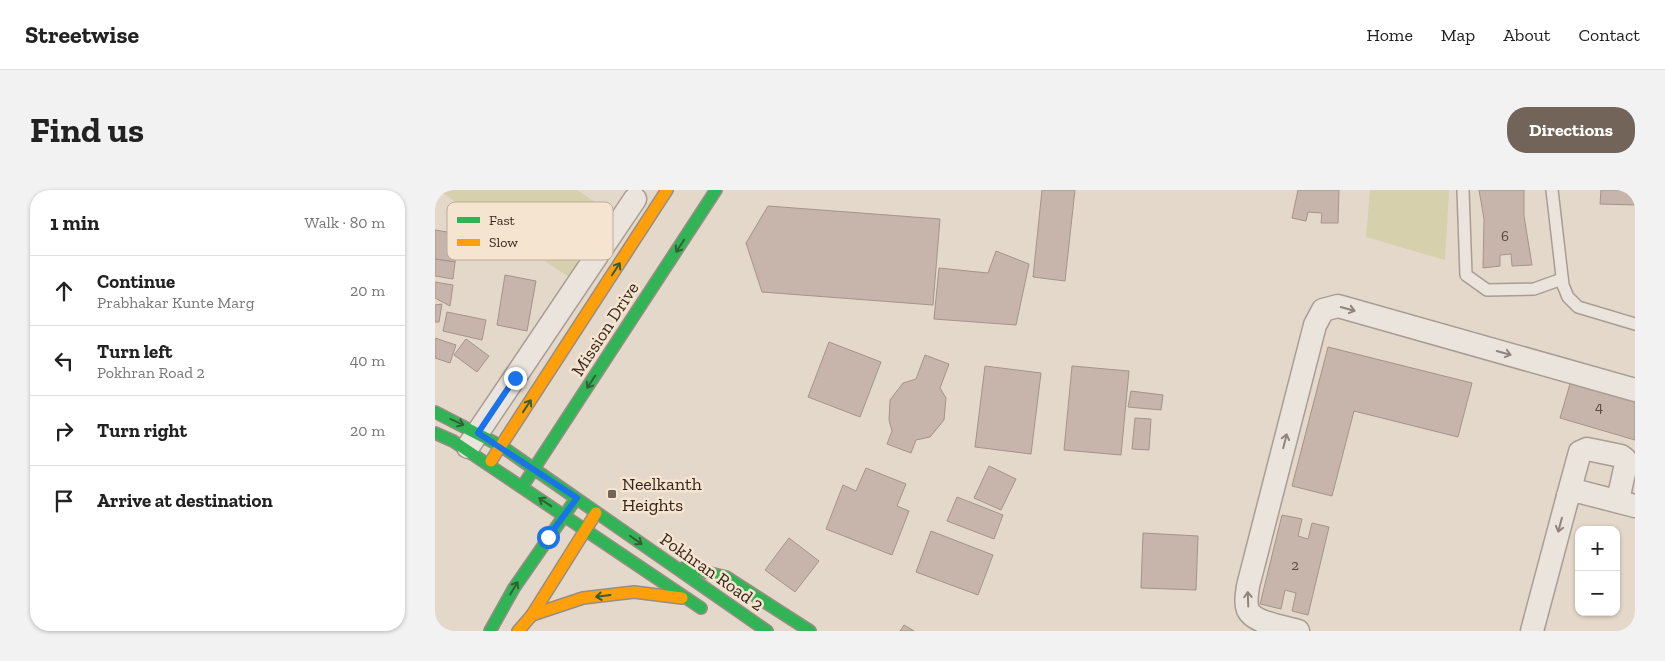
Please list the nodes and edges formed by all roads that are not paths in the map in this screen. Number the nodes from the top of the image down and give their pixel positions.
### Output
1 (716, 190) edge
2 (1463, 190) edge
3 (1552, 190) edge
4 (628, 195) edge
5 (664, 199) edge
6 (613, 219) edge
7 (587, 260) edge
8 (1562, 279) junction
9 (1635, 324) edge
10 (1635, 390) edge
11 (435, 412) edge
12 (435, 433) edge
13 (473, 441) junction
14 (501, 446) junction
15 (489, 464) junction
16 (533, 469) junction
17 (522, 487) junction
18 (1568, 496) junction
19 (577, 498) junction
20 (1627, 503) edge
21 (596, 513) junction
22 (565, 515) junction
23 (586, 530) junction
24 (669, 563) junction
25 (686, 598) junction
26 (711, 614) dead end
27 (531, 615) junction
28 (491, 631) edge
29 (518, 631) edge
30 (767, 631) edge
31 (810, 631) edge
32 (1298, 631) edge
33 (1532, 631) edge

1 -> 16 street, Mission Drive
2 - 8 lane
3 - 8 lane
4 - 5 street
4 - 6 street
14 -> 5 street, Mission Drive
7 - 13 street
8 - 9 lane
32 -> 10 street
11 -> 13 street, Pokhran Road 2
12 - 13 street, Pokhran Road 2
13 - 14 street, Pokhran Road 2
13 - 15 street, Pokhran Road 2
14 - 15 street, Mission Drive
14 - 16 street, Pokhran Road 2
15 - 17 street, Pokhran Road 2
16 - 17 street, Mission Drive
16 - 19 street, Pokhran Road 2
22 -> 17 street, Pokhran Road 2
18 - 20 street
18 - 20 street
18 -> 33 street
19 - 21 street, Pokhran Road 2
19 - 22 street
21 - 23 street
21 -> 24 street, Pokhran Road 2
22 - 23 street, Pokhran Road 2
28 -> 22 street
23 - 25 street, Pokhran Road 2
23 - 27 street
24 - 30 street, Pokhran Road 2
24 - 31 street
25 - 26 street, Pokhran Road 2
25 -> 27 street
27 - 29 street

